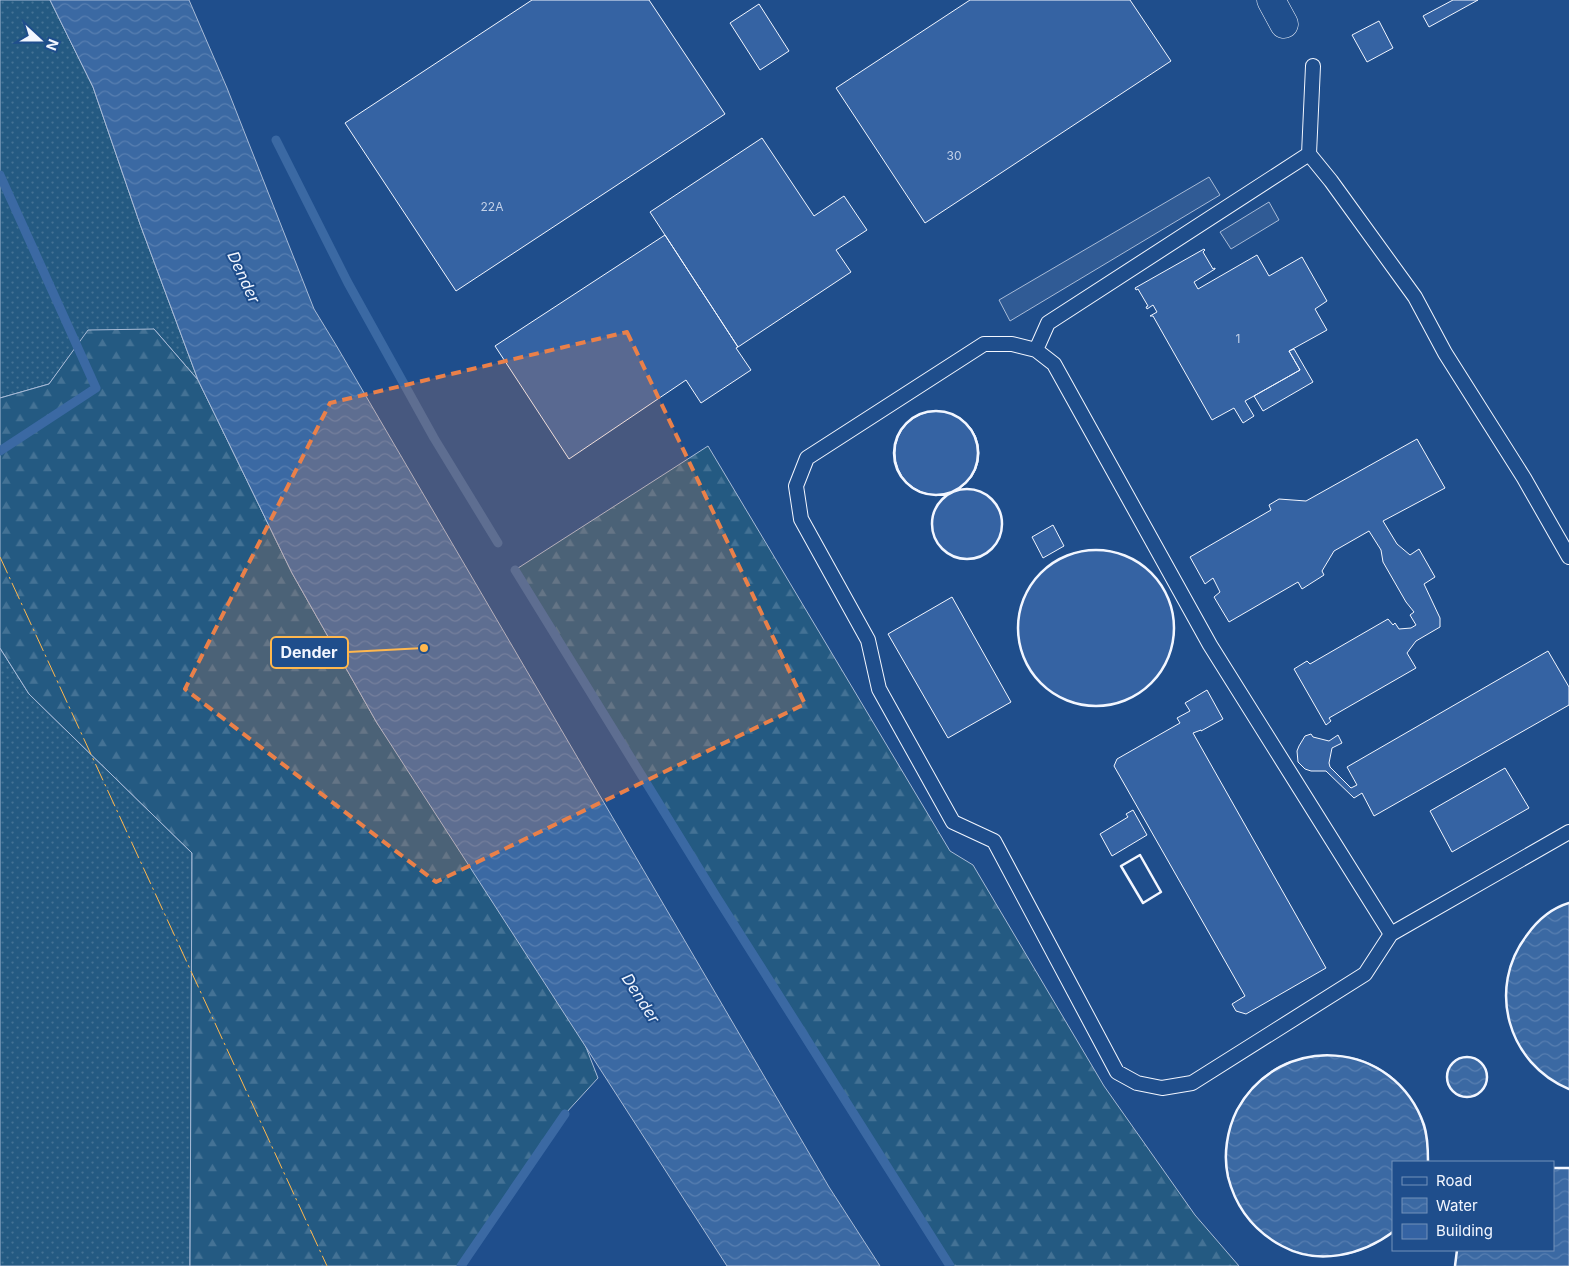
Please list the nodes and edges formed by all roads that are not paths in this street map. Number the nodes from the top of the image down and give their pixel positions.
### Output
1 (1271, 0) edge
2 (1284, 24) dead end
3 (1313, 66) dead end
4 (1308, 154) junction
5 (1036, 350) junction
6 (1569, 557) edge
7 (1569, 832) edge
8 (1391, 934) junction

1 - 2 street
3 - 4 lane
4 - 5 lane
4 - 6 lane
5 - 8 lane
5 - 8 lane
7 - 8 lane

